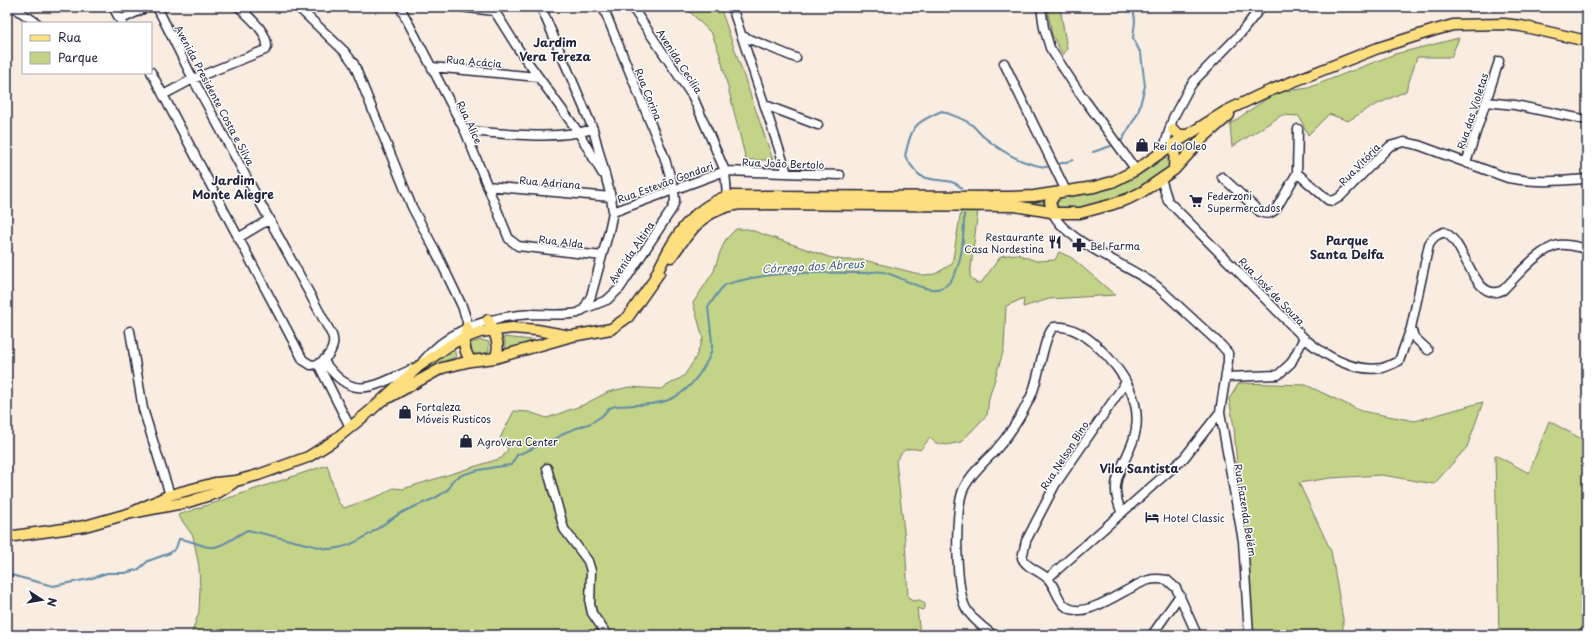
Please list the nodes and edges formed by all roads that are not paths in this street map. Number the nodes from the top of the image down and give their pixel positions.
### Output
1 (13, 7) edge
2 (113, 7) edge
3 (147, 7) edge
4 (158, 7) edge
5 (239, 7) edge
6 (298, 7) edge
7 (400, 7) edge
8 (461, 7) edge
9 (541, 7) edge
10 (603, 7) edge
11 (632, 7) edge
12 (732, 7) edge
13 (1041, 7) edge
14 (1262, 7) edge
15 (493, 9) edge
16 (36, 22) edge
17 (121, 22) edge
18 (742, 36) junction
19 (1587, 41) edge
20 (796, 58) dead end
21 (1499, 61) dead end
22 (1004, 63) dead end
23 (432, 67) junction
24 (152, 74) edge
25 (538, 77) junction
26 (193, 79) junction
27 (163, 95) junction
28 (1486, 102) junction
29 (765, 105) junction
30 (1240, 106) junction
31 (1173, 118) junction
32 (1587, 120) edge
33 (818, 124) dead end
34 (593, 129) junction
35 (1298, 129) dead end
36 (1173, 130) junction
37 (465, 131) junction
38 (579, 133) junction
39 (1188, 135) junction
40 (1175, 143) junction
41 (1163, 151) junction
42 (1466, 163) junction
43 (1174, 165) junction
44 (1136, 170) junction
45 (725, 171) junction
46 (787, 173) junction
47 (1297, 173) junction
48 (840, 175) dead end
49 (1222, 177) dead end
50 (1161, 179) junction
51 (1587, 179) edge
52 (607, 182) junction
53 (487, 186) junction
54 (674, 189) junction
55 (1061, 192) junction
56 (727, 196) junction
57 (611, 197) junction
58 (613, 212) junction
59 (1053, 213) junction
60 (270, 220) junction
61 (238, 238) junction
62 (518, 246) joint
63 (1587, 249) edge
64 (602, 256) junction
65 (655, 278) junction
66 (584, 309) junction
67 (488, 320) junction
68 (467, 327) junction
69 (1410, 328) junction
70 (493, 330) junction
71 (130, 331) dead end
72 (572, 336) junction
73 (464, 338) junction
74 (1304, 338) junction
75 (1428, 350) dead end
76 (495, 358) junction
77 (471, 361) junction
78 (320, 362) junction
79 (418, 367) junction
80 (1226, 376) junction
81 (1126, 382) junction
82 (386, 399) junction
83 (1220, 412) junction
84 (350, 427) junction
85 (546, 468) dead end
86 (236, 481) junction
87 (170, 495) junction
88 (131, 513) junction
89 (1122, 513) junction
90 (7, 537) edge
91 (1048, 578) junction
92 (1180, 595) junction
93 (607, 635) edge
94 (993, 635) edge
95 (1152, 635) edge
96 (1197, 635) edge
97 (1249, 635) edge

1 - 16 street
2 - 17 street
3 - 17 street
4 - 26 street, Avenida Presidente Costa e Silva
5 - 26 street
6 - 68 street
7 - 23 street, Rua Alice
8 - 15 street
9 - 34 street
10 - 54 street, Rua Corina
11 - 45 street, Avenida Cecilia
12 - 18 street
13 - 44 street
14 - 31 street
15 - 25 street
18 - 20 street
18 - 29 street
19 - 30 main road
21 - 28 street, Rua das Violetas
22 - 55 street
23 - 25 street, Rua Acácia
23 - 37 street, Rua Alice
24 - 27 street
25 - 38 street
26 - 27 street
26 - 60 street, Avenida Presidente Costa e Silva
27 - 61 street
28 - 32 street
28 - 42 street, Rua das Violetas
29 - 33 street
29 - 46 street
30 - 39 main road
30 - 43 main road
31 - 36 street
31 - 41 street
34 - 38 street
34 - 52 street
35 - 47 street
36 - 39 main road
36 - 40 street
37 - 38 street
37 - 53 street, Rua Alice
38 - 52 street
39 - 40 main road
40 - 41 main road
40 - 43 main road
41 - 43 main road
41 - 44 main road
42 - 47 street, Rua Vitória
42 - 51 street, Rua das Violetas
43 - 50 main road
44 - 55 main road
45 - 46 street, Rua João Bertolo
45 - 54 street, Rua Estevão Gondari
45 - 56 street, Avenida Cecilia
46 - 48 street, Rua João Bertolo
47 - 49 street
50 - 59 main road
50 - 74 street, Rua José de Souza
52 - 57 street
53 - 57 street, Rua Adriana
53 - 62 street, Rua Alice
54 - 58 street, Rua Estevão Gondari
54 - 66 street, Avenida Altina
55 - 56 main road
55 - 59 main road
56 - 65 main road
57 - 58 street
58 - 64 street
59 - 65 main road
59 - 80 street
60 - 61 street
60 - 78 street, Avenida Presidente Costa e Silva
61 - 78 street
62 - 64 street, Rua Alda
63 - 69 street
64 - 66 street
65 - 72 main road
66 - 67 street, Avenida Altina
67 - 68 street, Avenida Altina
67 - 70 main road
68 - 73 main road
68 - 79 street, Avenida Altina
69 - 74 street, Rua José de Souza
69 - 75 street
70 - 72 main road
70 - 73 main road
70 - 76 main road
71 - 87 street
72 - 76 main road
73 - 77 main road
73 - 79 main road
74 - 80 street
76 - 77 main road
77 - 82 main road
78 - 79 street
78 - 84 street
79 - 82 main road
80 - 83 street
81 - 89 street
81 - 91 street, Rua Nelson Bino
81 - 94 street
82 - 84 main road
83 - 89 street
83 - 97 street, Rua Fazenda Belém
84 - 86 main road
85 - 93 street
86 - 87 main road
86 - 88 main road
87 - 88 main road
88 - 90 main road
89 - 91 street
91 - 92 street
92 - 95 street
92 - 96 street

